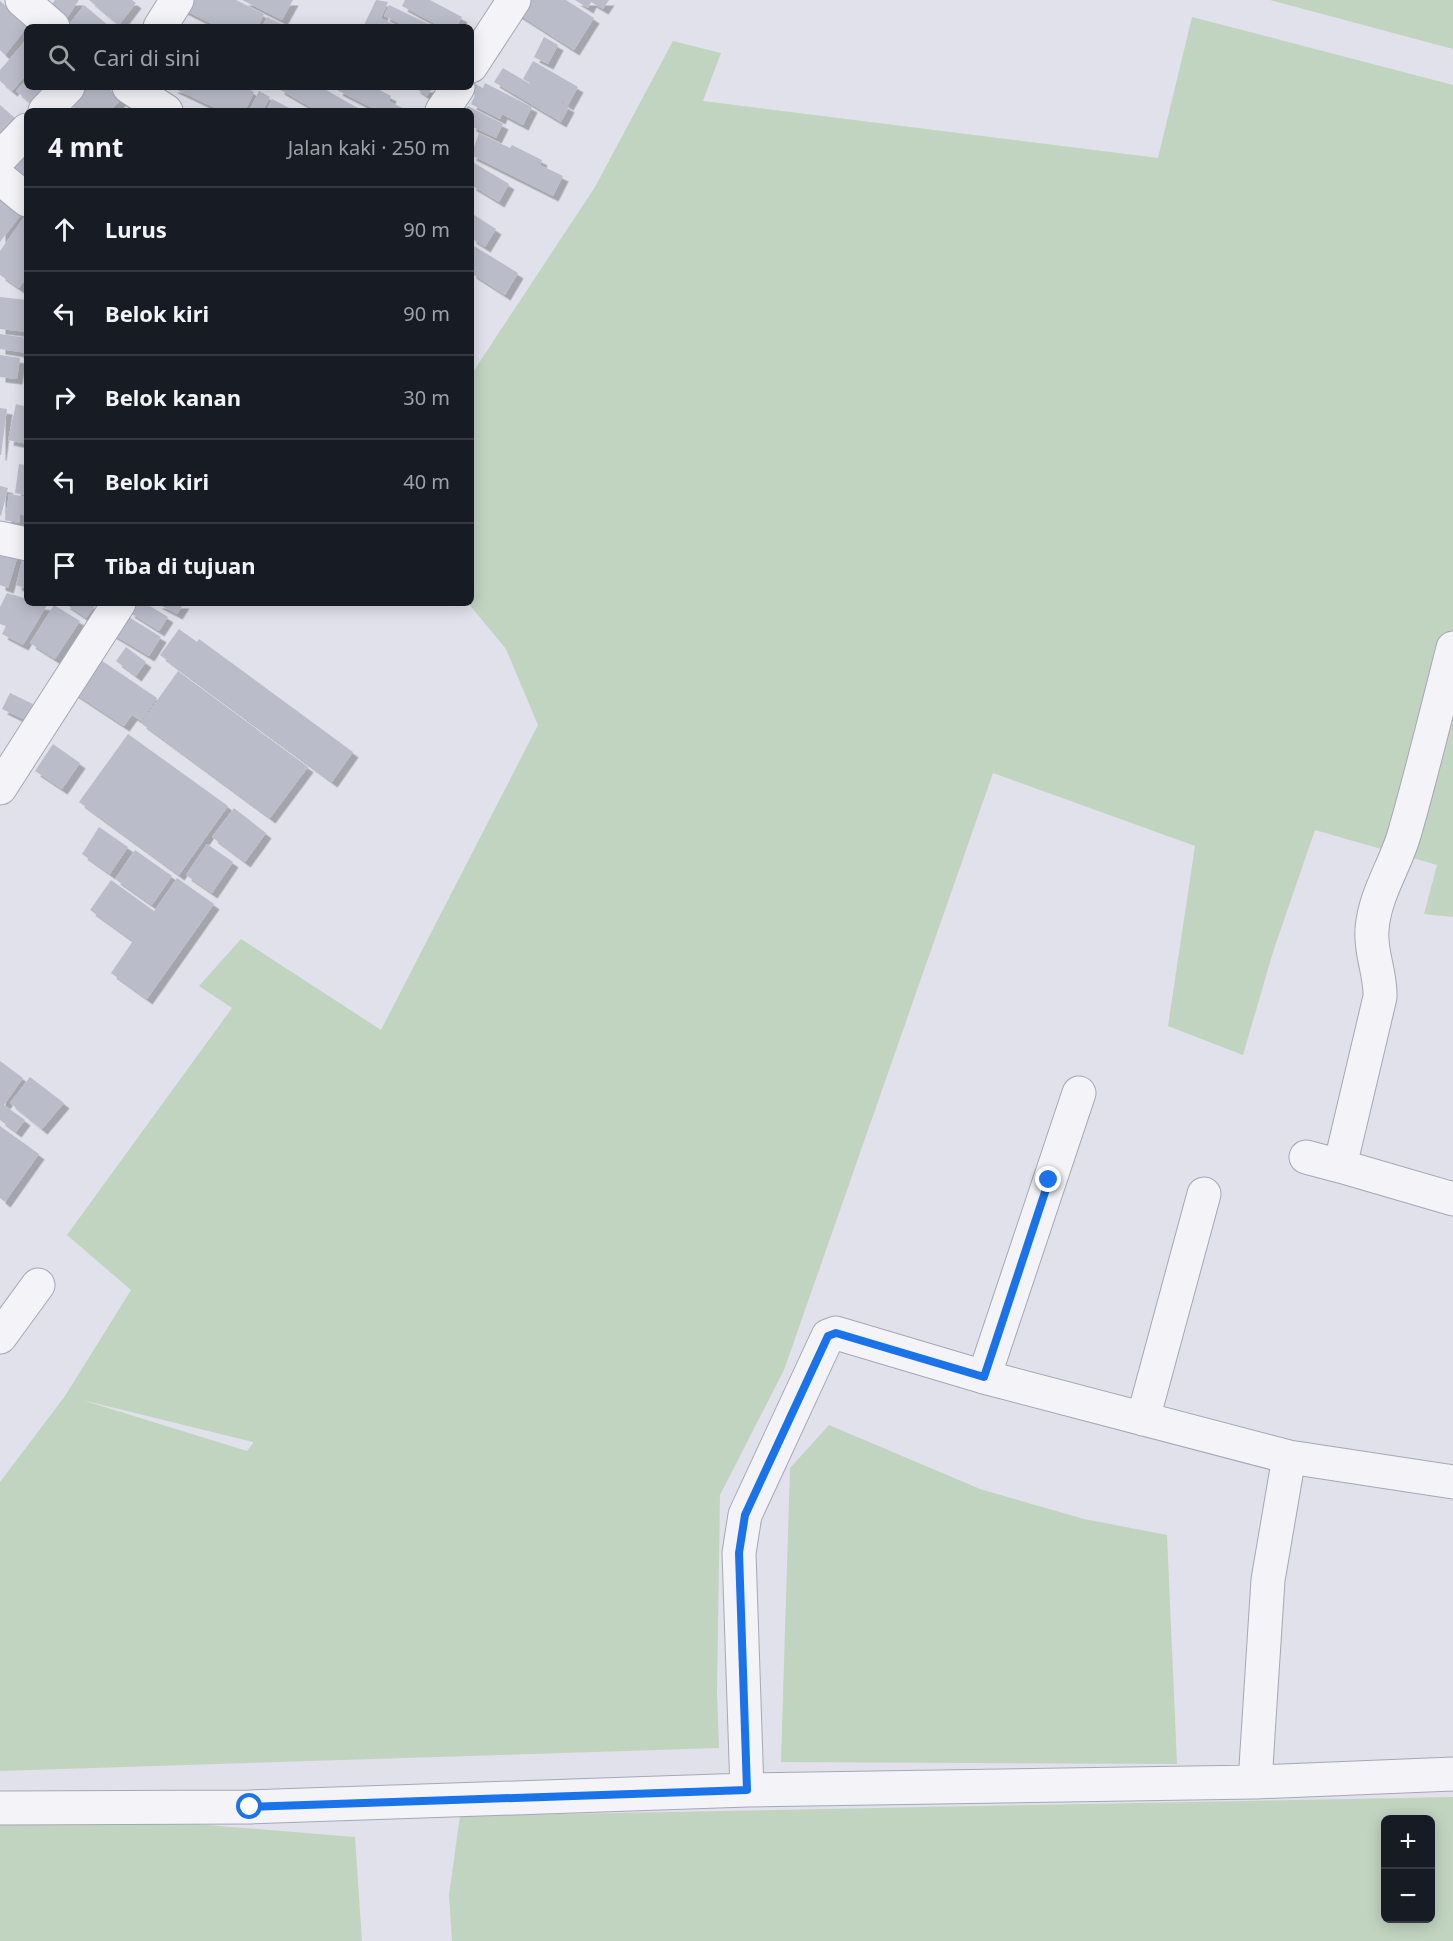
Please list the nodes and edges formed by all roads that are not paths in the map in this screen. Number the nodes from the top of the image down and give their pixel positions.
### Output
1 (22, 0) edge
2 (177, 0) edge
3 (514, 0) edge
4 (50, 24) edge
5 (162, 24) edge
6 (474, 61) edge
7 (65, 90) edge
8 (134, 90) edge
9 (456, 90) edge
10 (48, 108) edge
11 (161, 108) edge
12 (444, 108) edge
13 (24, 133) edge
14 (0, 158) edge
15 (0, 178) edge
16 (24, 198) edge
17 (0, 538) edge
18 (24, 543) edge
19 (116, 606) edge
20 (1453, 648) edge
21 (0, 788) edge
22 (1078, 1093) dead end
23 (1306, 1157) dead end
24 (1340, 1166) junction
25 (1204, 1194) dead end
26 (1453, 1199) edge
27 (38, 1285) dead end
28 (0, 1337) edge
29 (984, 1377) junction
30 (1143, 1419) junction
31 (1289, 1457) junction
32 (1453, 1482) edge
33 (1453, 1774) edge
34 (1255, 1782) junction
35 (747, 1790) junction
36 (0, 1808) edge

1 - 4 street
2 - 5 street
3 - 6 street
7 - 10 street
8 - 11 street
9 - 12 street
13 - 14 street
15 - 16 street
17 - 18 street
19 - 21 street
20 - 24 street
22 - 29 street
23 - 24 street
24 - 26 street
25 - 30 street
27 - 28 street
29 - 30 street
29 - 35 street
30 - 31 street
31 - 32 street
31 - 34 street
33 - 34 street
34 - 35 street
35 - 36 street

